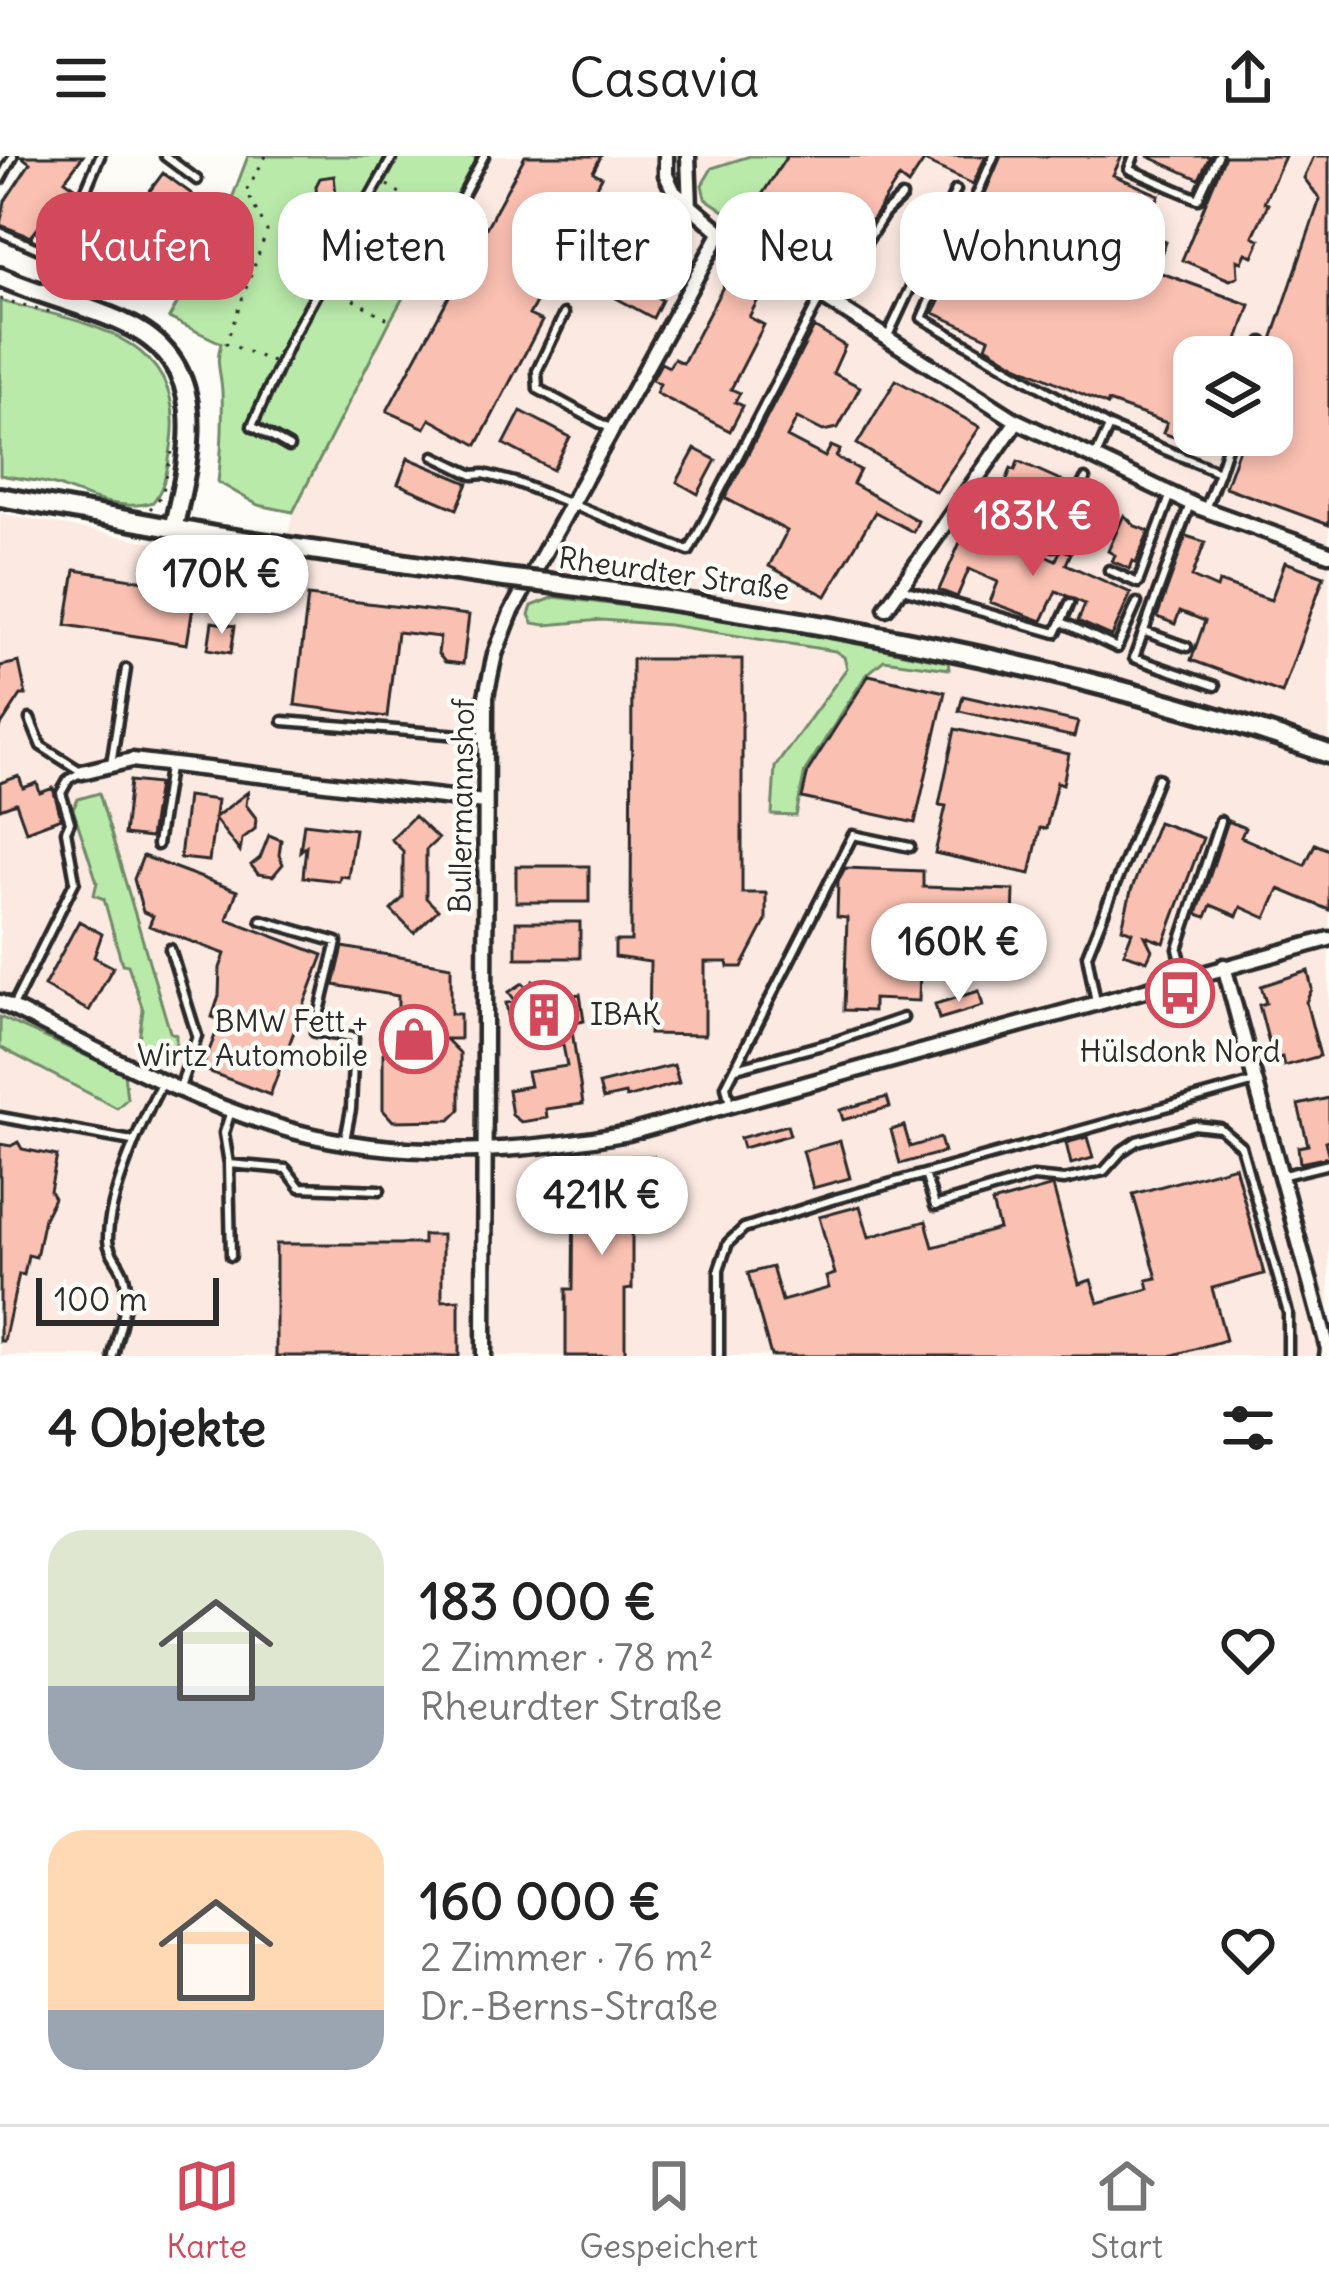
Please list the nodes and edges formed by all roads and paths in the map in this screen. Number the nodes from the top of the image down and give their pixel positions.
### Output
1 (13, 156) edge
2 (100, 156) edge
3 (165, 156) edge
4 (266, 156) edge
5 (392, 156) edge
6 (484, 156) edge
7 (665, 156) edge
8 (688, 156) edge
9 (994, 156) edge
10 (1134, 156) edge
11 (1218, 156) edge
12 (197, 179) dead end
13 (0, 180) edge
14 (379, 180) junction
15 (956, 190) dead end
16 (372, 192) edge
17 (398, 192) edge
18 (465, 192) edge
19 (674, 192) edge
20 (689, 192) edge
21 (900, 198) edge
22 (876, 227) edge
23 (0, 232) edge
24 (716, 241) edge
25 (0, 277) edge
26 (0, 286) edge
27 (35, 292) junction
28 (0, 299) edge
29 (313, 300) edge
30 (353, 300) edge
31 (819, 300) edge
32 (827, 300) edge
33 (52, 313) dead end
34 (564, 314) dead end
35 (388, 319) dead end
36 (887, 338) junction
37 (281, 361) junction
38 (1018, 422) junction
39 (1109, 427) junction
40 (614, 430) junction
41 (289, 447) dead end
42 (172, 452) dead end
43 (434, 456) dead end
44 (1224, 456) edge
45 (1096, 458) junction
46 (1219, 472) junction
47 (1085, 479) dead end
48 (1171, 494) junction
49 (0, 497) edge
50 (960, 502) junction
51 (1190, 503) junction
52 (572, 505) junction
53 (1205, 509) junction
54 (148, 510) dead end
55 (172, 529) junction
56 (1329, 554) edge
57 (1109, 570) dead end
58 (899, 588) junction
59 (1070, 603) dead end
60 (1137, 603) dead end
61 (886, 608) dead end
62 (1062, 622) junction
63 (1144, 632) junction
64 (1187, 647) dead end
65 (126, 669) dead end
66 (1214, 686) dead end
67 (30, 719) dead end
68 (283, 721) dead end
69 (485, 737) junction
70 (1329, 754) edge
71 (111, 764) junction
72 (170, 764) junction
73 (82, 772) junction
74 (1158, 778) dead end
75 (484, 802) junction
76 (1220, 821) dead end
77 (157, 845) dead end
78 (910, 847) dead end
79 (261, 920) dead end
80 (1329, 939) edge
81 (170, 950) dead end
82 (1224, 966) junction
83 (1186, 976) junction
84 (1096, 1002) junction
85 (6, 1005) edge
86 (903, 1018) dead end
87 (736, 1068) junction
88 (164, 1080) junction
89 (1256, 1082) junction
90 (180, 1088) junction
91 (730, 1104) junction
92 (231, 1108) junction
93 (0, 1117) edge
94 (345, 1140) junction
95 (133, 1141) junction
96 (485, 1150) junction
97 (229, 1164) junction
98 (1329, 1164) edge
99 (925, 1174) junction
100 (1281, 1176) junction
101 (380, 1190) dead end
102 (231, 1256) dead end
103 (113, 1356) edge
104 (484, 1356) edge
105 (719, 1356) edge
106 (1288, 1356) edge
107 (1327, 1356) edge

1 - 13 lane
2 - 23 lane
3 - 12 lane
4 - 37 path
5 - 14 lane
6 - 18 lane
7 - 19 street
8 - 20 street
9 - 39 lane
10 - 11 lane
14 - 16 lane
14 - 17 path
15 - 36 lane
21 - 22 lane
24 - 40 street, Bullermannshof
25 - 27 main road
26 - 27 main road
27 - 55 main road
28 - 33 path
29 - 37 lane
30 - 35 path
31 - 52 lane
32 - 36 street
34 - 40 lane
36 - 38 street
37 - 41 lane
38 - 45 street
38 - 50 street
39 - 45 lane
39 - 46 lane
40 - 52 street, Bullermannshof
42 - 54 path
43 - 52 lane
44 - 46 lane
45 - 48 street
46 - 53 lane
47 - 50 lane
48 - 51 street
48 - 57 lane
49 - 55 main road, Rheurdter Straße
50 - 58 street
51 - 53 street
51 - 63 lane
52 - 69 street, Bullermannshof
53 - 56 street
55 - 70 main road, Rheurdter Straße, bridge
58 - 61 street
58 - 62 lane
59 - 62 lane
60 - 62 lane
63 - 64 lane
63 - 66 lane
65 - 71 lane
67 - 73 lane
68 - 69 lane
69 - 75 street, Bullermannshof
71 - 72 street
71 - 73 street
72 - 75 street
72 - 77 lane
73 - 85 lane
74 - 84 lane
75 - 96 street, Bullermannshof
76 - 83 lane
78 - 87 lane
79 - 94 lane
80 - 82 street
81 - 90 lane
82 - 83 street
82 - 89 street
83 - 84 street
84 - 91 street
85 - 88 street
86 - 87 lane
87 - 91 lane
88 - 90 street
88 - 95 lane
89 - 99 lane
89 - 100 street
90 - 92 street
91 - 96 street
92 - 94 street
92 - 97 lane
93 - 95 lane
94 - 96 street
95 - 103 lane
96 - 104 street, Bullermannshof
97 - 101 lane
97 - 102 lane
98 - 100 lane
99 - 105 lane
99 - 106 lane
100 - 107 street

